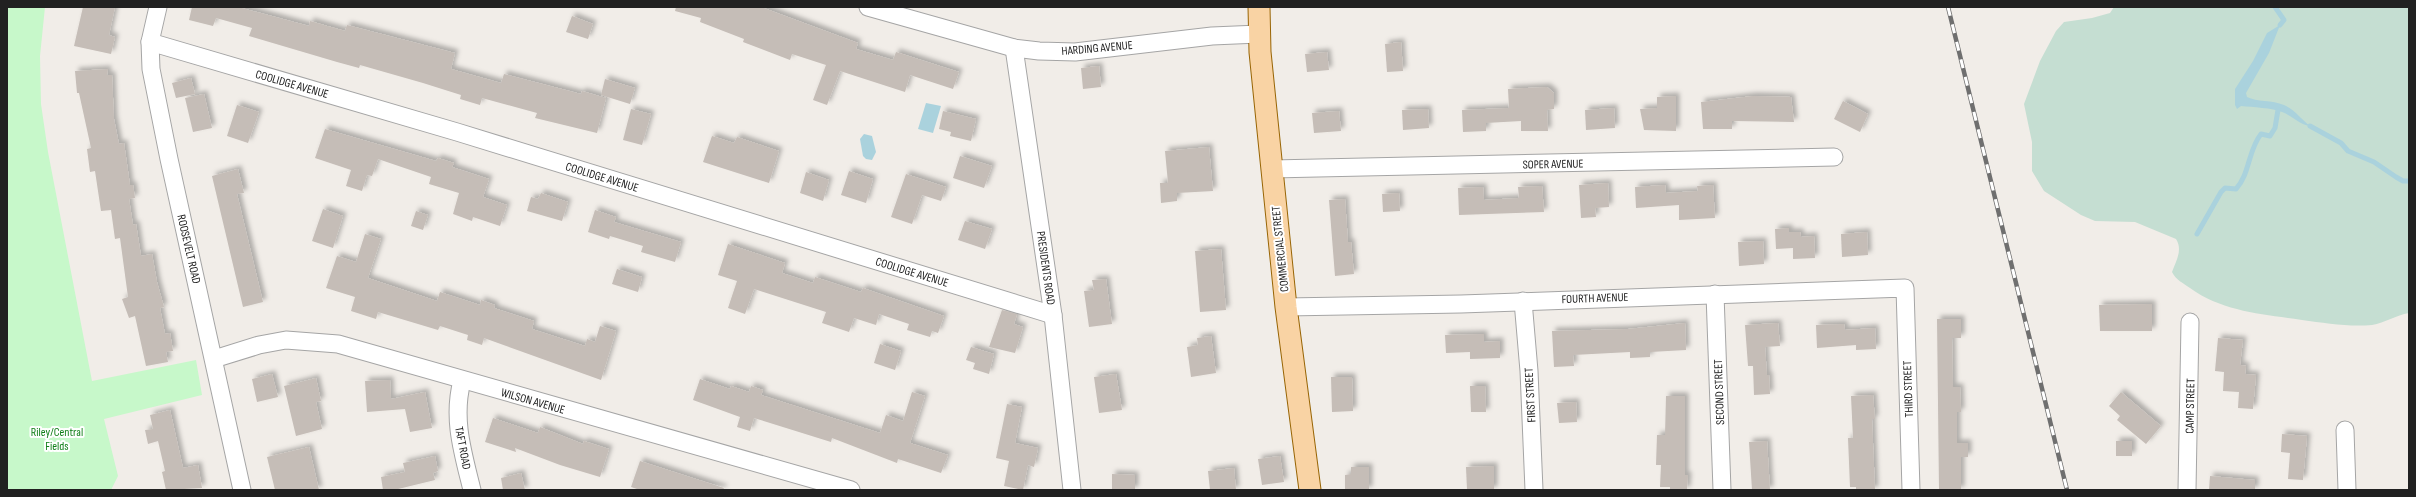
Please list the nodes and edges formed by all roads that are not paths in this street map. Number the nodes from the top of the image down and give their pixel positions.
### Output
1 (158, 7) edge
2 (868, 7) edge
3 (1259, 7) edge
4 (1259, 34) junction
5 (150, 42) junction
6 (1014, 48) junction
7 (1834, 157) dead end
8 (1272, 169) junction
9 (1905, 288) joint
10 (1714, 294) junction
11 (1523, 301) junction
12 (1286, 307) junction
13 (1053, 315) junction
14 (2190, 322) dead end
15 (214, 359) junction
16 (462, 381) junction
17 (2345, 430) dead end
18 (242, 490) edge
19 (472, 490) edge
20 (852, 490) edge
21 (1072, 490) edge
22 (1310, 490) edge
23 (1534, 490) edge
24 (1722, 490) edge
25 (1911, 490) edge
26 (2187, 490) edge
27 (2347, 490) edge

1 - 5 street, ROOSEVELT ROAD
2 - 6 street, HARDING AVENUE
3 - 4 main road, COMMERCIAL STREET
4 - 6 street, HARDING AVENUE
4 - 8 main road, COMMERCIAL STREET
5 - 13 street, COOLIDGE AVENUE
5 - 15 street, ROOSEVELT ROAD
6 - 13 street, PRESIDENTS ROAD
7 - 8 street, SOPER AVENUE
8 - 12 main road, COMMERCIAL STREET
9 - 10 street, FOURTH AVENUE
9 - 25 street, THIRD STREET
10 - 11 street, FOURTH AVENUE
10 - 24 street, SECOND STREET
11 - 12 street, FOURTH AVENUE
11 - 23 street, FIRST STREET
12 - 22 main road, COMMERCIAL STREET
13 - 21 street, PRESIDENTS ROAD
14 - 26 street, CAMP STREET
15 - 16 street, WILSON AVENUE
15 - 18 street, ROOSEVELT ROAD
16 - 19 street, TAFT ROAD
16 - 20 street, WILSON AVENUE
17 - 27 street

